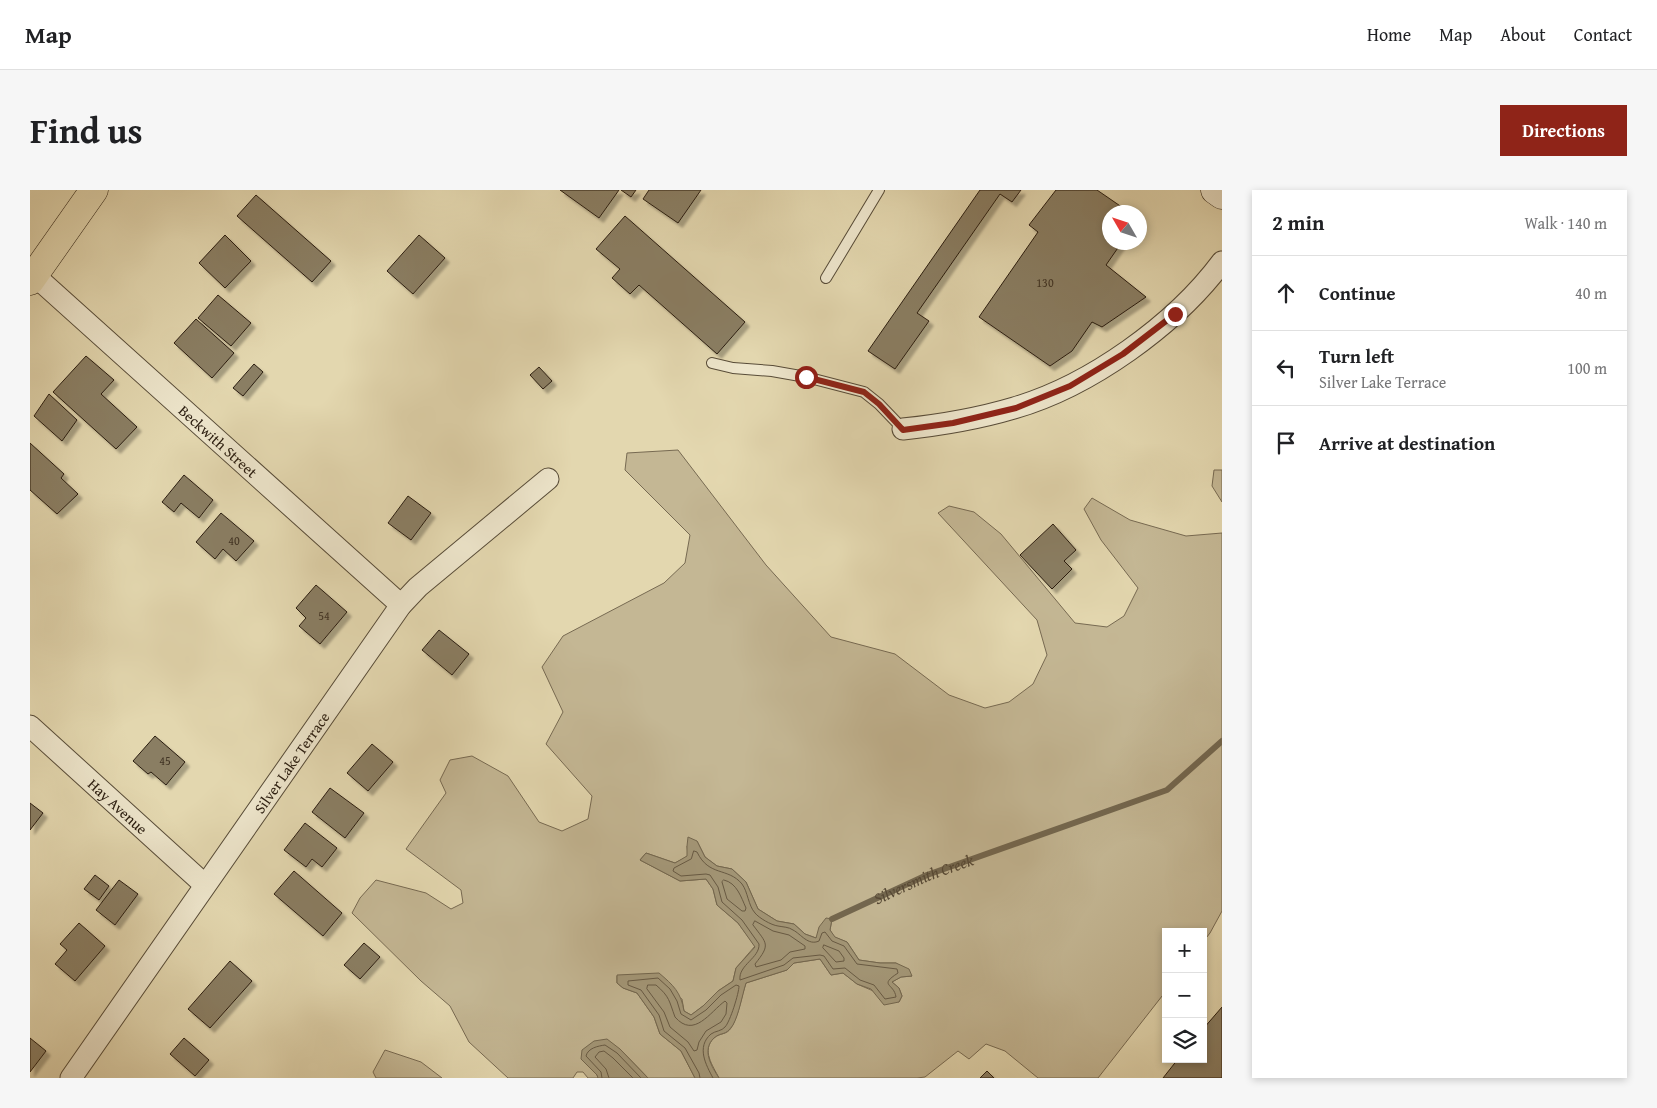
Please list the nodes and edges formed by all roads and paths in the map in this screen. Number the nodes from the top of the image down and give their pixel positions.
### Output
1 (94, 190) edge
2 (879, 190) edge
3 (1216, 190) edge
4 (1222, 194) edge
5 (1222, 262) edge
6 (32, 278) edge
7 (826, 278) dead end
8 (712, 363) dead end
9 (903, 430) joint
10 (548, 480) dead end
11 (402, 605) junction
12 (30, 726) edge
13 (205, 885) junction
14 (71, 1078) edge

1 - 6 main road
2 - 7 lane
3 - 4 main road
5 - 9 street
6 - 11 street, Beckwith Street
8 - 9 lane
10 - 11 street, Silver Lake Terrace
11 - 13 street, Silver Lake Terrace
12 - 13 street, Hay Avenue
13 - 14 street, Silver Lake Terrace

